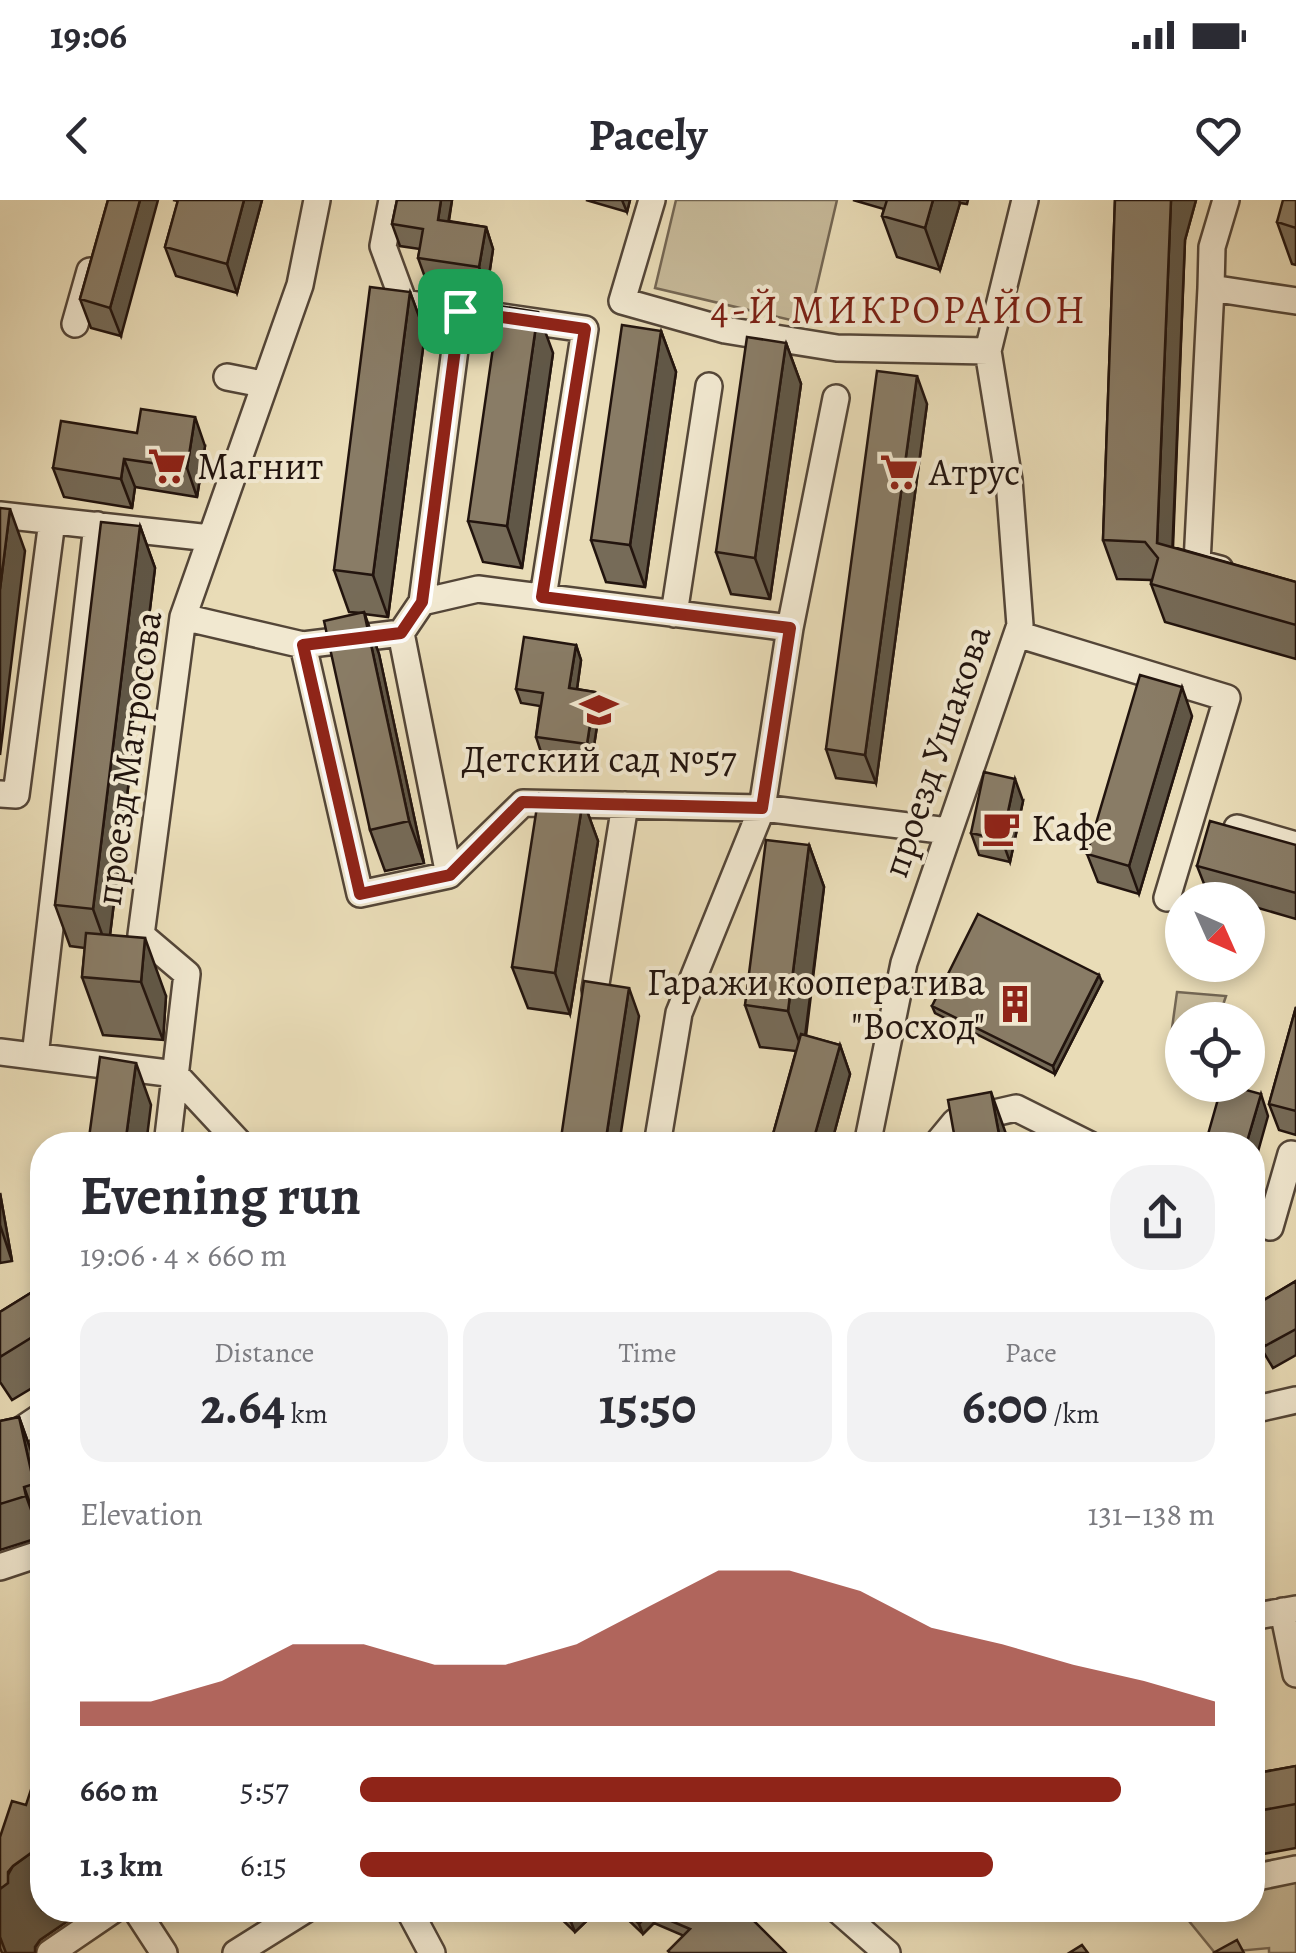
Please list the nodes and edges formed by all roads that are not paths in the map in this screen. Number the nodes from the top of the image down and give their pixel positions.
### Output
1 (316, 200) edge
2 (392, 200) edge
3 (652, 200) edge
4 (1025, 200) edge
5 (1226, 200) edge
6 (96, 248) edge
7 (1211, 288) junction
8 (1296, 301) edge
9 (460, 311) junction
10 (76, 324) dead end
11 (988, 352) junction
12 (227, 377) dead end
13 (262, 384) junction
14 (709, 386) dead end
15 (836, 398) dead end
16 (0, 515) edge
17 (52, 521) junction
18 (97, 525) junction
19 (210, 538) junction
20 (1247, 577) edge
21 (542, 597) junction
22 (422, 602) junction
23 (674, 614) junction
24 (183, 617) junction
25 (790, 628) junction
26 (401, 633) junction
27 (1016, 634) junction
28 (303, 645) junction
29 (0, 794) edge
30 (625, 805) junction
31 (762, 808) junction
32 (1238, 828) edge
33 (948, 832) junction
34 (1296, 845) edge
35 (450, 875) junction
36 (1172, 882) edge
37 (595, 990) edge
38 (0, 1052) edge
39 (35, 1056) junction
40 (176, 1074) junction
41 (169, 1132) edge
42 (229, 1132) edge
43 (659, 1132) edge
44 (870, 1132) edge
45 (947, 1132) edge
46 (1064, 1132) edge
47 (1296, 1155) edge
48 (1270, 1227) dead end
49 (1296, 1400) edge
50 (1265, 1407) edge
51 (30, 1424) edge
52 (0, 1439) edge
53 (30, 1557) edge
54 (0, 1568) edge
55 (1290, 1610) edge
56 (1265, 1615) edge
57 (1296, 1674) edge
58 (1296, 1869) edge
59 (1265, 1875) edge
60 (95, 1922) edge
61 (144, 1922) edge
62 (285, 1922) edge
63 (415, 1922) edge
64 (852, 1922) edge
65 (50, 1953) edge
66 (164, 1953) edge
67 (236, 1953) edge
68 (432, 1953) edge
69 (887, 1953) edge

1 - 13 street, проезд Матросова
2 - 9 street
3 - 11 street
4 - 11 street, проезд Ушакова
5 - 7 street
6 - 10 street
7 - 8 street
7 - 20 street
9 - 21 street
9 - 22 street
11 - 27 street, проезд Ушакова
12 - 13 street
13 - 19 street, проезд Матросова
14 - 23 street
15 - 25 street
16 - 17 street
17 - 18 street
17 - 29 street
18 - 19 street
18 - 39 street
19 - 24 street, проезд Матросова
21 - 22 street
21 - 23 street
22 - 26 street
23 - 25 street
24 - 28 street
24 - 40 street, проезд Матросова
25 - 31 street
26 - 28 street
26 - 35 street
27 - 33 street, проезд Ушакова
27 - 36 street
28 - 35 street
30 - 31 street
30 - 35 street
30 - 37 street
31 - 33 street
31 - 43 street
32 - 34 street
33 - 44 street, проезд Ушакова
38 - 39 street
39 - 40 street
40 - 41 street, проезд Матросова
40 - 42 street
45 - 46 street
47 - 48 street
49 - 50 street
51 - 52 street
53 - 54 street
55 - 56 street
55 - 57 street
58 - 59 street
60 - 65 street
61 - 66 street
62 - 67 street
63 - 68 street
64 - 69 street

